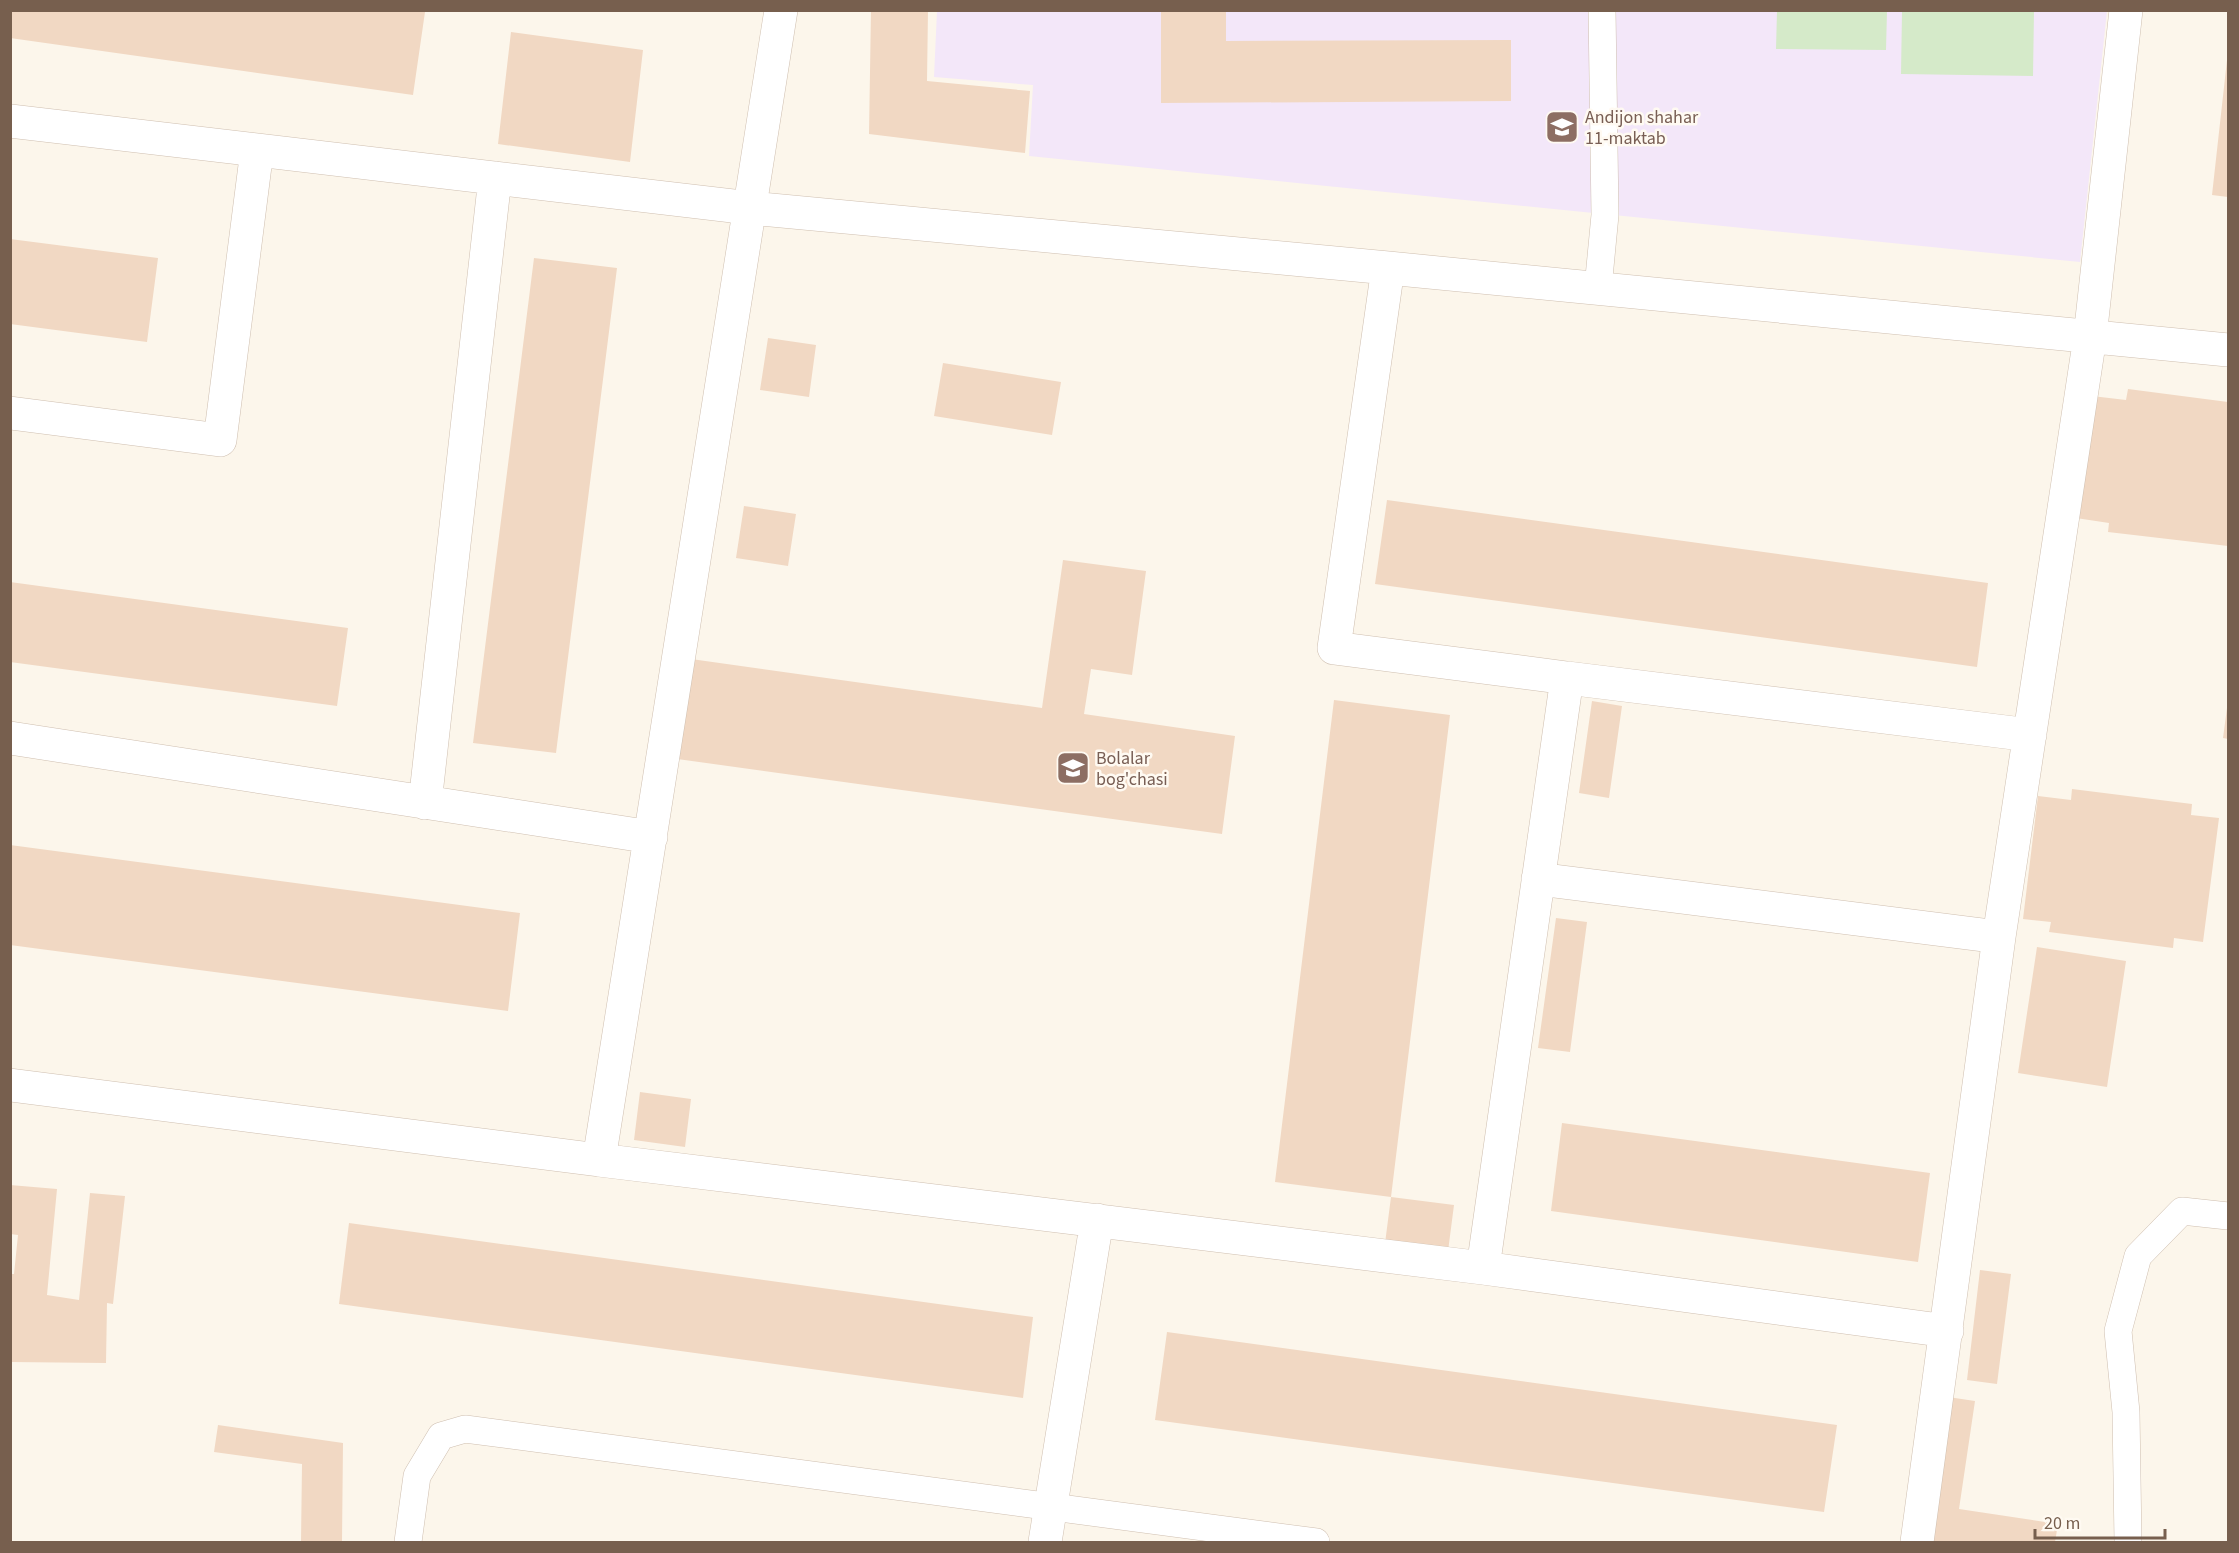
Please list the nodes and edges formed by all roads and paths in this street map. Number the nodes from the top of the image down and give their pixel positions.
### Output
1 (781, 10) edge
2 (1602, 10) edge
3 (2126, 10) edge
4 (10, 121) edge
5 (257, 150) junction
6 (495, 178) junction
7 (750, 208) junction
8 (1388, 268) junction
9 (1598, 288) junction
10 (2090, 337) junction
11 (2229, 350) edge
12 (10, 413) edge
13 (1567, 678) junction
14 (2030, 735) junction
15 (10, 738) edge
16 (424, 803) junction
17 (651, 837) junction
18 (1538, 879) junction
19 (1999, 937) junction
20 (10, 1085) edge
21 (599, 1160) junction
22 (2229, 1216) edge
23 (1096, 1220) junction
24 (1483, 1268) junction
25 (1947, 1331) junction
26 (1051, 1507) junction
27 (1248, 1538) edge
28 (408, 1542) edge
29 (1045, 1542) edge
30 (1316, 1542) edge
31 (1917, 1542) edge
32 (2128, 1542) edge

1 - 7 street
2 - 9 lane
3 - 10 street
4 - 5 street
5 - 6 street
5 - 12 street
6 - 7 street
6 - 16 street
7 - 8 street
7 - 17 street
8 - 9 street
8 - 13 street
9 - 10 street
10 - 11 street
10 - 14 street
13 - 14 street
13 - 18 street
14 - 19 street
15 - 16 street
16 - 17 street
17 - 21 street
18 - 19 street
18 - 24 street
19 - 25 street
20 - 21 street
21 - 23 street
22 - 32 lane
23 - 24 street
23 - 26 street
24 - 25 street
25 - 31 street
26 - 27 lane
26 - 28 lane
26 - 29 street
27 - 30 lane

